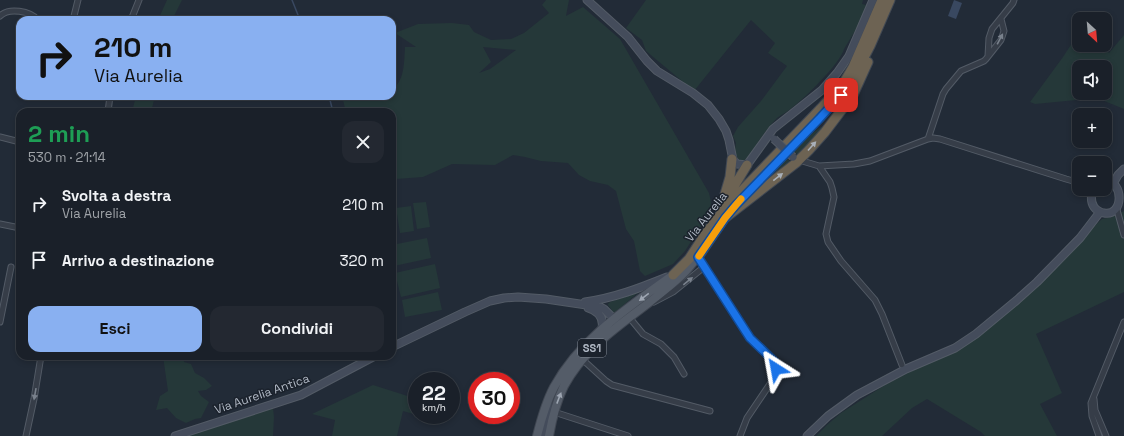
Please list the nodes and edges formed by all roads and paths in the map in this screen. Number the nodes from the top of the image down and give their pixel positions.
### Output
1 (78, 0) edge
2 (139, 0) edge
3 (587, 0) edge
4 (873, 0) edge
5 (882, 0) edge
6 (890, 0) edge
7 (1014, 0) edge
8 (0, 16) edge
9 (32, 16) edge
10 (74, 16) edge
11 (133, 16) edge
12 (1001, 19) junction
13 (880, 24) junction
14 (988, 56) junction
15 (772, 136) junction
16 (0, 137) edge
17 (928, 139) junction
18 (16, 141) edge
19 (732, 159) junction
20 (796, 159) junction
21 (747, 165) junction
22 (819, 166) junction
23 (1124, 169) edge
24 (1072, 181) edge
25 (1114, 182) joint
26 (1091, 196) edge
27 (722, 206) junction
28 (1117, 210) junction
29 (1100, 212) junction
30 (725, 218) junction
31 (0, 224) edge
32 (16, 227) edge
33 (706, 233) junction
34 (1124, 235) edge
35 (698, 257) junction
36 (11, 267) dead end
37 (704, 267) junction
38 (673, 275) junction
39 (623, 294) junction
40 (577, 304) junction
41 (645, 305) junction
42 (604, 309) junction
43 (629, 318) junction
44 (617, 321) junction
45 (0, 322) edge
46 (1124, 322) edge
47 (602, 328) junction
48 (396, 345) edge
49 (582, 359) junction
50 (40, 360) edge
51 (367, 360) edge
52 (902, 366) dead end
53 (684, 374) dead end
54 (879, 384) junction
55 (1094, 396) junction
56 (549, 400) junction
57 (710, 411) dead end
58 (553, 414) junction
59 (26, 436) edge
60 (176, 436) edge
61 (537, 436) edge
62 (543, 436) edge
63 (549, 436) edge
64 (554, 436) edge
65 (628, 436) edge
66 (740, 436) edge
67 (807, 436) edge
68 (813, 436) edge
69 (1099, 436) edge
70 (1106, 436) edge

1 - 10 street
2 - 11 street
3 - 19 street
4 - 15 street
5 - 33 highway, Via Aurelia / SS1
6 - 13 highway, Via Aurelia / SS1
7 - 12 street
8 - 9 street
12 - 14 street
14 -> 12 street
20 -> 13 highway
13 - 30 highway, Via Aurelia / SS1
14 - 17 street
15 - 20 street, bridge
15 - 21 street
16 - 18 street
17 - 22 street
17 - 24 street
19 - 21 street
19 - 27 highway
20 - 22 street
30 -> 20 highway
21 - 27 highway
22 - 52 street
23 - 25 street
25 - 28 street
26 - 29 street
27 - 33 highway
28 - 29 street
28 - 34 street
29 - 54 street
30 - 35 highway, Via Aurelia / SS1
31 - 32 street
33 - 38 highway, Via Aurelia / SS1
35 - 37 street
35 - 41 main road, Via Aurelia / SS1
36 - 45 street
41 -> 37 street, Via Aurelia
37 - 66 street
38 - 39 street
38 -> 44 main road, Via Aurelia / SS1
39 - 40 street
39 - 42 street
40 - 42 street
40 - 47 street
40 - 48 street
41 - 43 main road, Via Aurelia / SS1
42 - 44 street
43 - 44 main road, Via Aurelia / SS1
43 - 53 street
44 - 47 main road, Via Aurelia / SS1
44 - 49 main road, Via Aurelia / SS1
46 - 55 street
47 - 56 main road, Via Aurelia / SS1
49 - 57 street
58 -> 49 main road, Via Aurelia / SS1
50 -> 59 street
51 - 60 street, Via Aurelia Antica
54 - 67 street
54 - 68 street
55 - 69 street
55 - 70 street
56 - 61 main road, Via Aurelia / SS1
56 - 62 street
58 - 63 main road, Via Aurelia / SS1
58 - 64 street, Via Aurelia
58 - 65 street

